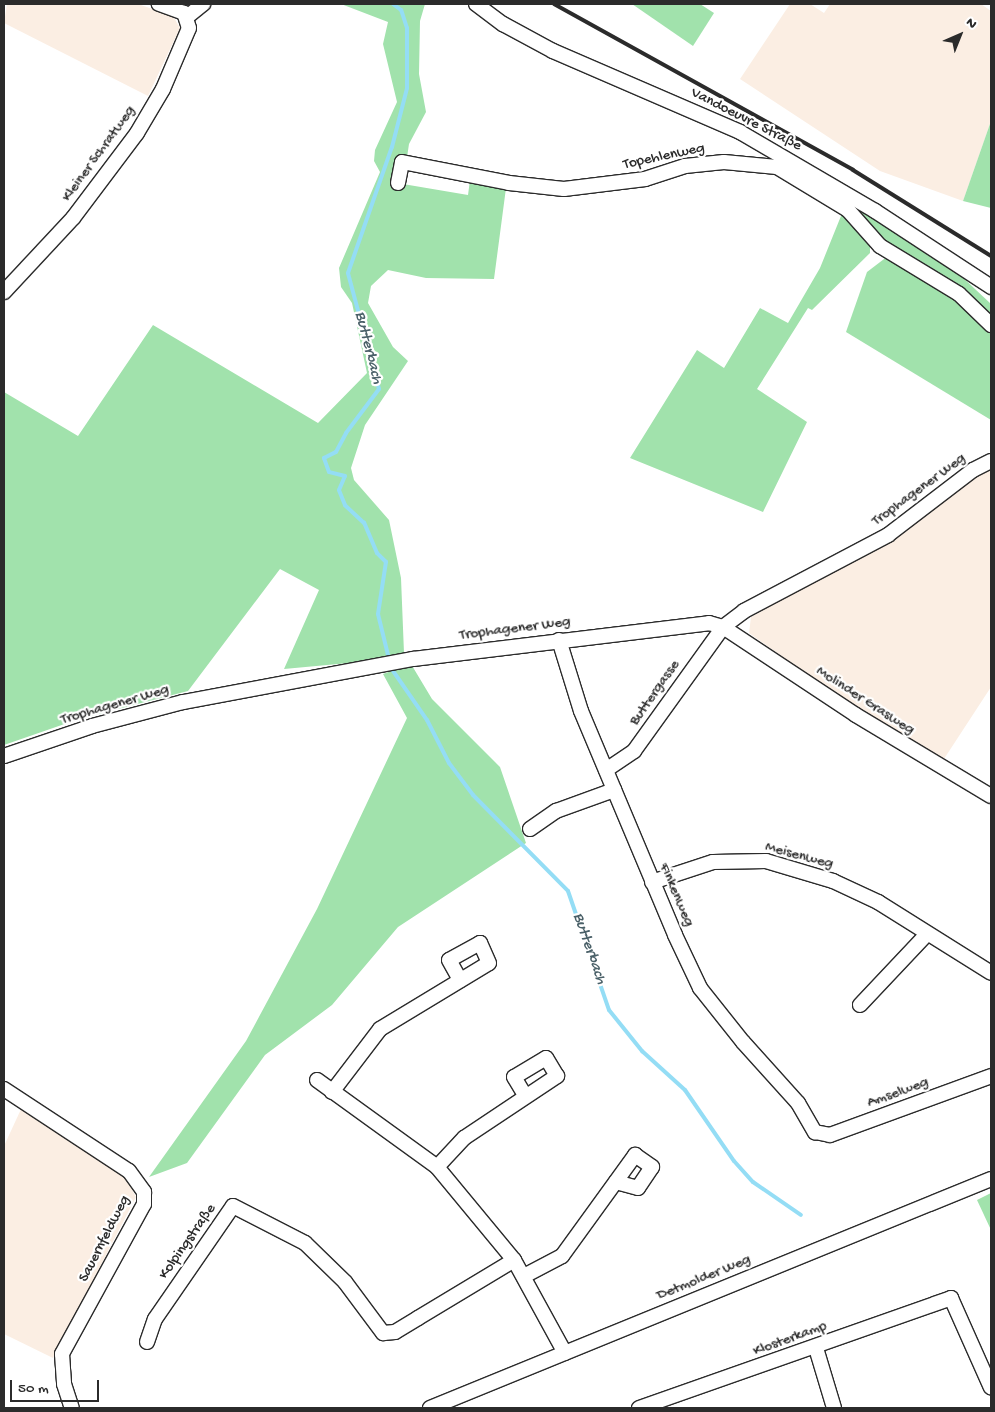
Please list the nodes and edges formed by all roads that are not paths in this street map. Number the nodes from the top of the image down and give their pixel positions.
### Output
1 (159, 4) edge
2 (203, 4) edge
3 (476, 4) edge
4 (187, 17) junction
5 (398, 183) dead end
6 (991, 287) edge
7 (4, 292) edge
8 (991, 325) edge
9 (991, 461) edge
10 (723, 628) junction
11 (559, 640) junction
12 (4, 756) edge
13 (606, 770) junction
14 (614, 790) junction
15 (991, 796) edge
16 (530, 829) dead end
17 (652, 882) junction
18 (928, 934) junction
19 (991, 973) edge
20 (460, 980) dead end
21 (860, 1005) dead end
22 (991, 1076) edge
23 (317, 1080) dead end
24 (4, 1089) edge
25 (332, 1092) junction
26 (525, 1095) dead end
27 (815, 1132) joint
28 (437, 1167) junction
29 (991, 1179) edge
30 (616, 1182) dead end
31 (514, 1260) junction
32 (524, 1276) junction
33 (147, 1342) dead end
34 (816, 1348) junction
35 (565, 1353) junction
36 (991, 1388) edge
37 (72, 1408) edge
38 (430, 1408) edge
39 (639, 1408) edge
40 (834, 1408) edge

1 - 4 street
2 - 4 street
3 - 6 street, Vandoeuvre Straße
4 - 7 street, Kleiner Schratweg
5 - 8 street, Topehlenweg
9 - 10 street, Trophagener Weg
10 - 11 street, Trophagener Weg
10 - 13 street, Buttergasse
10 - 15 street, Molinder Grasweg
11 - 12 street, Trophagener Weg
11 - 13 street, Finkenweg
13 - 14 street, Finkenweg
14 - 16 street
14 - 17 street, Finkenweg
17 - 18 street, Meisenweg
17 - 27 street, Finkenweg
18 - 19 street, Meisenweg
18 - 21 street
20 - 25 street
22 - 27 street, Amselweg
23 - 25 street
24 - 37 street, Sauernfeldweg
25 - 28 street
26 - 28 street
28 - 31 street
29 - 35 street, Detmolder Weg
30 - 32 street
31 - 32 street
31 - 33 street, Kolpingstraße
32 - 35 street
34 - 36 street, Klosterkamp
34 - 39 street, Klosterkamp
34 - 40 street
35 - 38 street, Detmolder Weg

